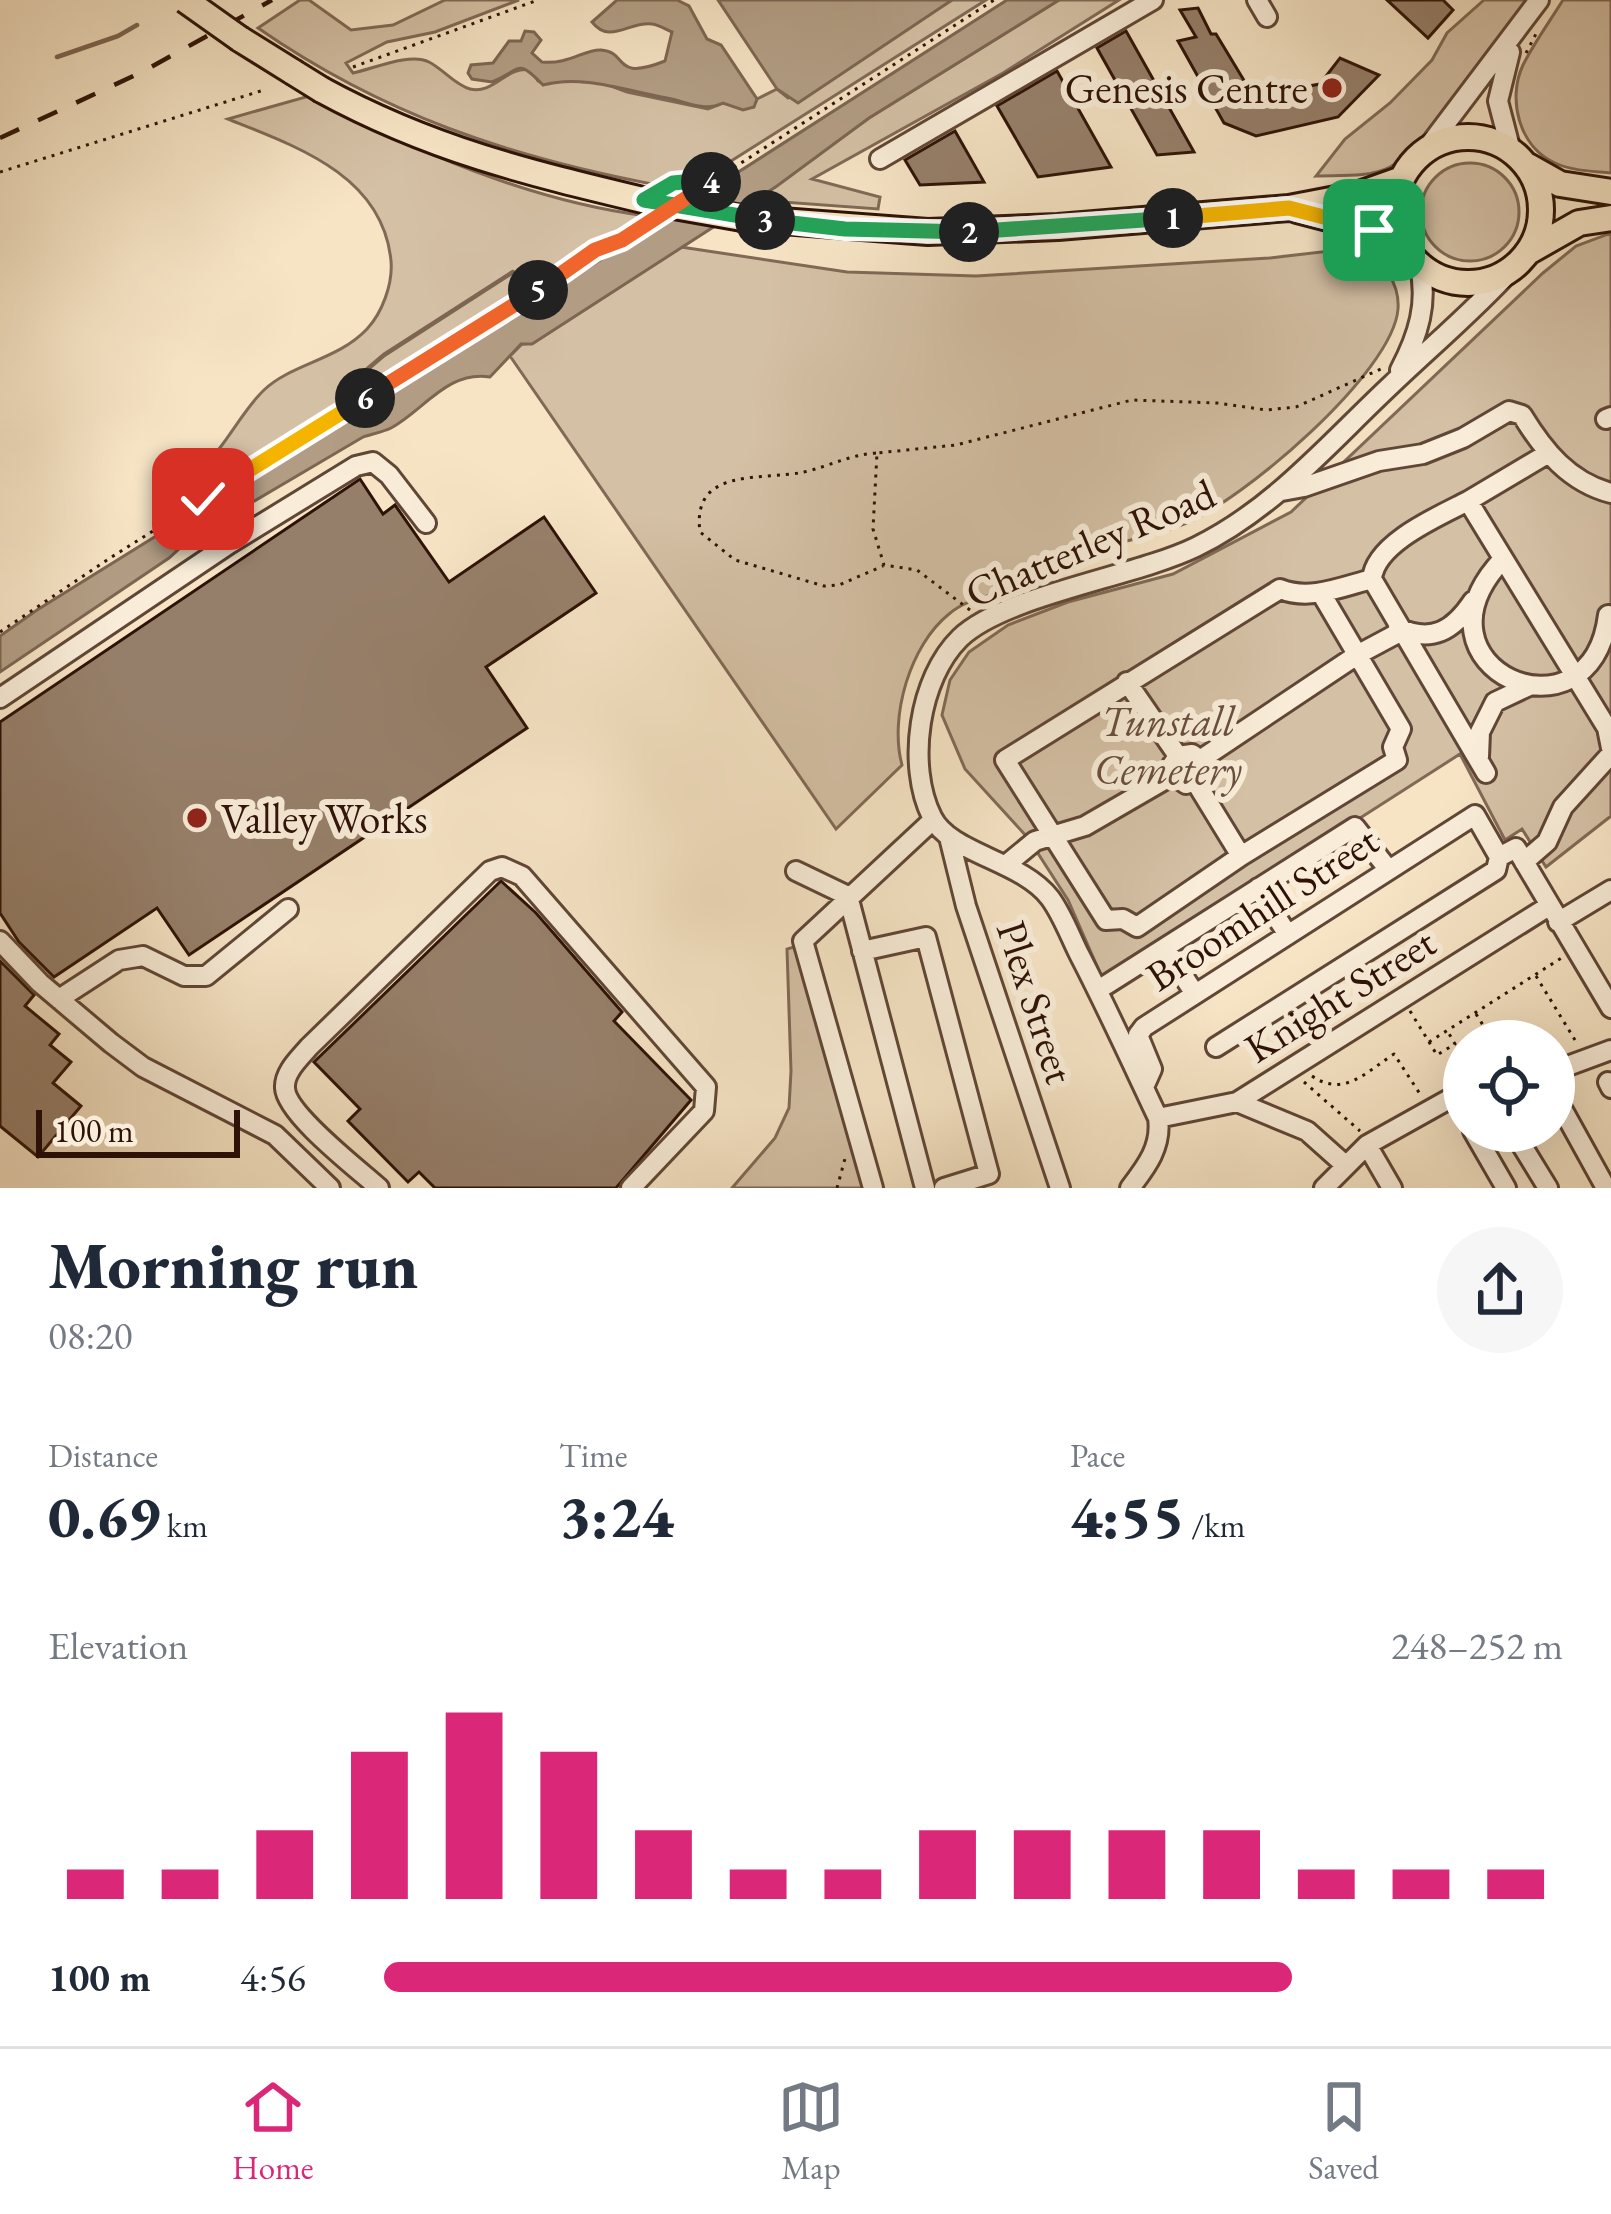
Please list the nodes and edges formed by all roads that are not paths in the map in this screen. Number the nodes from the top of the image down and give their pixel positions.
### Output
1 (185, 0) edge
2 (1153, 0) edge
3 (1543, 8) edge
4 (1515, 36) junction
5 (1425, 151) junction
6 (1518, 158) junction
7 (880, 159) dead end
8 (1402, 179) junction
9 (1611, 192) edge
10 (1289, 208) junction
11 (1611, 218) edge
12 (1412, 256) junction
13 (1522, 259) junction
14 (1392, 384) junction
15 (1547, 454) junction
16 (1282, 490) junction
17 (1611, 493) edge
18 (1468, 502) junction
19 (426, 523) dead end
20 (1503, 559) junction
21 (1372, 579) junction
22 (1321, 592) junction
23 (1475, 597) junction
24 (1608, 615) edge
25 (1399, 630) junction
26 (1442, 632) junction
27 (1475, 639) junction
28 (1357, 656) junction
29 (1425, 673) junction
30 (1574, 677) junction
31 (1127, 682) junction
32 (1529, 686) junction
33 (0, 698) edge
34 (1611, 751) edge
35 (1200, 760) junction
36 (1176, 766) junction
37 (1195, 782) junction
38 (933, 820) junction
39 (1052, 836) junction
40 (950, 837) junction
41 (1240, 856) junction
42 (1499, 857) junction
43 (1524, 862) junction
44 (1007, 864) junction
45 (1388, 868) junction
46 (796, 871) dead end
47 (1258, 888) junction
48 (1611, 890) edge
49 (848, 896) junction
50 (288, 909) dead end
51 (1553, 914) junction
52 (1288, 934) junction
53 (0, 940) edge
54 (1165, 948) junction
55 (862, 951) junction
56 (1106, 985) dead end
57 (1195, 994) junction
58 (58, 999) junction
59 (1611, 1009) edge
60 (1216, 1047) dead end
61 (1611, 1050) edge
62 (1575, 1063) edge
63 (1144, 1087) junction
64 (1237, 1102) junction
65 (1443, 1104) edge
66 (293, 1109) junction
67 (1158, 1118) junction
68 (1575, 1132) edge
69 (274, 1135) junction
70 (1370, 1143) junction
71 (1484, 1152) edge
72 (1526, 1152) edge
73 (1338, 1158) junction
74 (985, 1182) edge
75 (330, 1188) edge
76 (379, 1188) edge
77 (631, 1188) edge
78 (873, 1188) edge
79 (925, 1188) edge
80 (944, 1188) edge
81 (1060, 1188) edge
82 (1130, 1188) edge
83 (1324, 1188) edge
84 (1392, 1188) edge
85 (1505, 1188) edge
86 (1548, 1188) edge
87 (1606, 1188) edge

1 - 10 main road, bridge
2 - 7 street
3 - 4 street
4 - 5 street
4 - 6 street
5 - 6 main road
5 - 8 main road
6 - 9 main road
6 - 13 main road
8 - 10 main road
8 - 12 main road
10 - 12 main road
11 - 13 main road
12 - 13 main road
12 - 14 street, Chatterley Road
13 - 14 street, Chatterley Road
14 - 16 street, Chatterley Road
15 - 16 street
15 - 17 street
15 - 18 street
16 - 38 street, Chatterley Road
18 - 20 street
18 - 21 street
19 - 33 street
20 - 23 street
20 - 30 street
21 - 22 street
21 - 25 street
22 - 28 street
22 - 31 street
23 - 26 street
23 - 27 street
24 - 30 street
25 - 26 street
25 - 28 street
25 - 29 street
26 - 27 street
26 - 29 street
27 - 32 street
28 - 35 street
28 - 41 street
29 - 32 street
30 - 32 street
30 - 34 street
31 - 36 street
31 - 39 street
34 - 43 street
35 - 36 street
35 - 37 street
36 - 37 street
36 - 39 street
37 - 41 street
38 - 40 street
38 - 49 street
39 - 41 street
39 - 44 street
40 - 44 street
40 - 81 street, Plex Street
42 - 43 street
42 - 45 street, Broomhill Street
42 - 60 street
43 - 51 street
44 - 63 street
45 - 47 street
45 - 52 street, Broomhill Street
46 - 49 street
47 - 52 street
47 - 54 street
48 - 51 street, Knight Street
49 - 55 street
49 - 78 street
50 - 58 street
51 - 59 street
51 - 64 street, Knight Street
52 - 57 street, Broomhill Street
53 - 58 street
54 - 56 street
54 - 57 street
55 - 74 street
55 - 79 street
57 - 63 street, Broomhill Street
58 - 69 street
61 - 62 street
63 - 67 street
64 - 67 street, Knight Street
64 - 73 street
65 - 70 street
66 - 69 street
66 - 76 street
66 - 77 street
67 - 82 street
68 - 87 street
69 - 75 street
70 - 73 street
70 - 84 street
71 - 85 street
72 - 86 street
73 - 83 street
74 - 80 street

